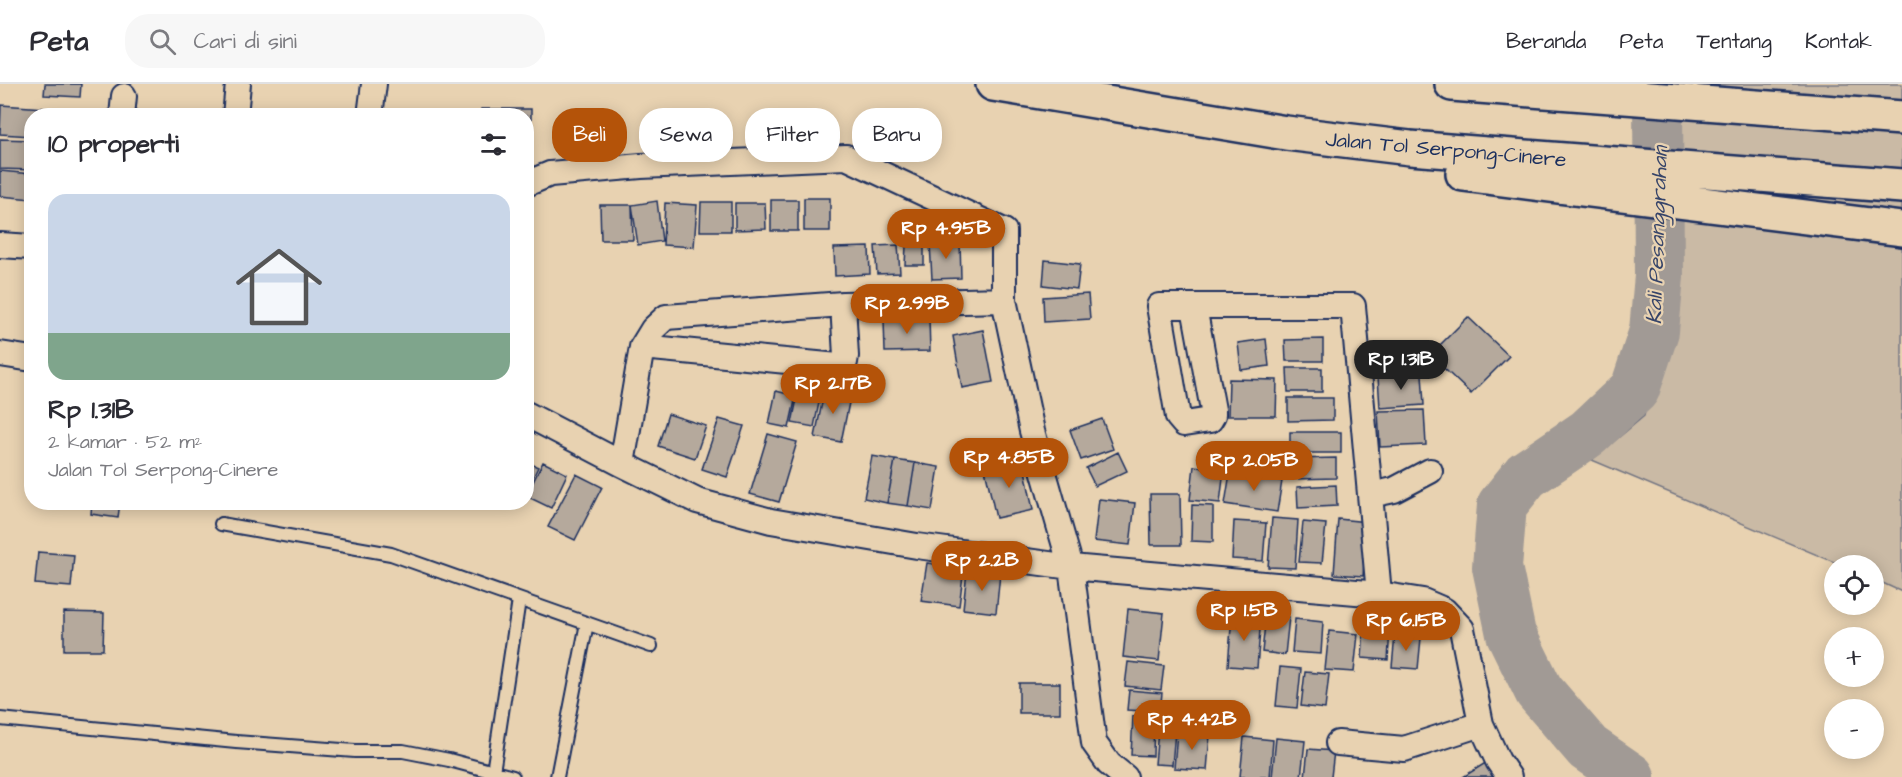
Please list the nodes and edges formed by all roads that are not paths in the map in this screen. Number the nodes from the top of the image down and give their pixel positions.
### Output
1 (238, 84) edge
2 (374, 84) edge
3 (993, 84) edge
4 (1452, 84) edge
5 (236, 108) edge
6 (371, 108) edge
7 (1902, 118) edge
8 (1409, 158) junction
9 (534, 181) edge
10 (1902, 186) edge
11 (1902, 229) edge
12 (0, 231) edge
13 (24, 232) edge
14 (0, 245) edge
15 (24, 246) edge
16 (1004, 300) junction
17 (843, 304) junction
18 (1194, 307) dead end
19 (642, 347) junction
20 (0, 354) edge
21 (24, 358) edge
22 (534, 418) edge
23 (622, 465) junction
24 (1430, 471) dead end
25 (1370, 495) junction
26 (221, 524) dead end
27 (1071, 567) junction
28 (1379, 594) junction
29 (519, 600) junction
30 (587, 623) junction
31 (651, 646) dead end
32 (0, 719) edge
33 (1481, 724) junction
34 (1338, 743) dead end
35 (494, 772) junction
36 (513, 777) edge
37 (557, 777) edge
38 (1125, 777) edge
39 (1509, 777) edge

1 - 5 street
2 - 6 street
3 - 8 highway, Jalan Tol Serpong–Cinere
4 - 7 highway
8 - 10 highway, Jalan Tol Serpong–Cinere
8 - 11 highway
9 - 16 street
12 - 13 street
14 - 15 street
16 - 17 street
16 - 27 street
17 - 19 street
17 - 19 street
18 - 25 street
19 - 23 street
20 - 21 street
22 - 23 street
23 - 27 street
24 - 25 street
25 - 28 street
26 - 29 lane
27 - 28 street
27 - 38 street
28 - 33 street
29 - 30 lane
29 - 35 lane
30 - 31 lane
30 - 37 lane
32 - 35 lane
33 - 34 street
33 - 39 street
35 - 36 lane

